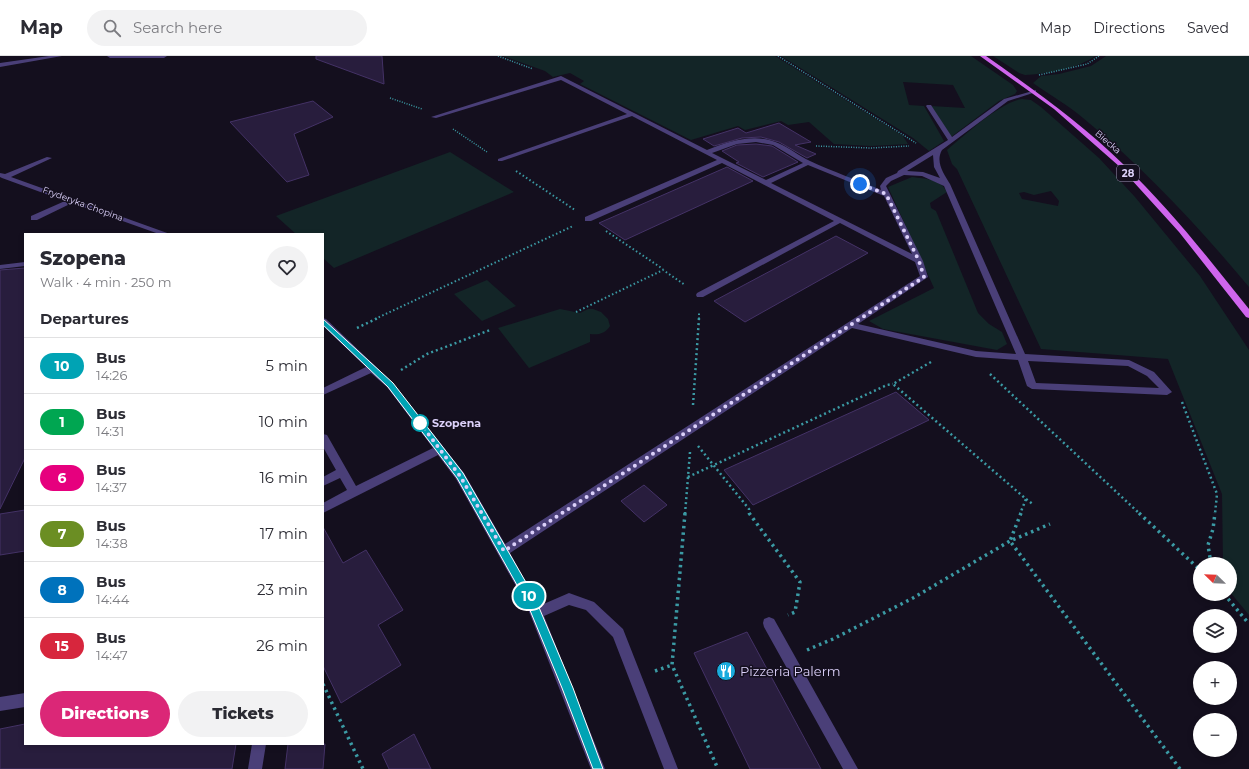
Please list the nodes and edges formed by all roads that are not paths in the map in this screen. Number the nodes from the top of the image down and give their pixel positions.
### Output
1 (59, 56) edge
2 (110, 56) edge
3 (164, 56) edge
4 (982, 56) edge
5 (0, 65) edge
6 (1034, 91) junction
7 (929, 106) dead end
8 (633, 114) junction
9 (434, 117) road end
10 (951, 141) junction
11 (940, 149) junction
12 (708, 152) junction
13 (49, 158) dead end
14 (500, 160) road end
15 (724, 160) junction
16 (808, 163) junction
17 (898, 173) junction
18 (2, 177) edge
19 (767, 182) junction
20 (947, 185) junction
21 (886, 194) junction
22 (72, 200) junction
23 (34, 218) dead end
24 (588, 219) road end
25 (841, 220) junction
26 (163, 233) edge
27 (919, 261) junction
28 (24, 264) edge
29 (0, 267) edge
30 (700, 295) road end
31 (1249, 315) edge
32 (324, 322) edge
33 (850, 325) junction
34 (1022, 356) junction
35 (373, 368) junction
36 (324, 392) edge
37 (324, 440) edge
38 (440, 449) junction
39 (342, 472) junction
40 (324, 481) edge
41 (354, 492) junction
42 (324, 507) edge
43 (504, 551) junction
44 (537, 613) junction
45 (769, 623) road end
46 (24, 700) edge
47 (0, 704) edge
48 (259, 745) edge
49 (255, 769) edge
50 (598, 769) edge
51 (671, 769) edge
52 (852, 769) edge

1 - 5 street
2 - 3 street
4 - 6 main road, Biecka / 28
6 - 10 street
6 - 31 main road, Biecka / 28
7 - 10 street
8 - 9 street
8 - 12 street
8 - 14 street
10 - 11 street
11 - 17 street
11 - 20 street
12 - 15 street
12 - 16 street
13 - 18 street
15 - 19 street
15 - 24 street
16 - 19 street
16 - 21 street
17 - 20 street
17 - 21 street
18 - 22 street, Fryderyka Chopina
19 - 25 street
20 - 34 street
21 - 27 street
22 - 23 street
22 - 26 street, Fryderyka Chopina
25 - 27 street
25 - 30 street
27 - 33 street
28 - 29 street
32 - 35 street
33 - 34 street
33 - 43 street
34 - 34 street
35 - 36 street
35 - 38 street
37 - 39 street
38 - 41 street
38 - 43 street
39 - 40 street
39 - 41 street
41 - 42 street
43 - 44 street
44 - 50 street
44 - 51 street
45 - 52 street
46 - 47 street
48 - 49 street

